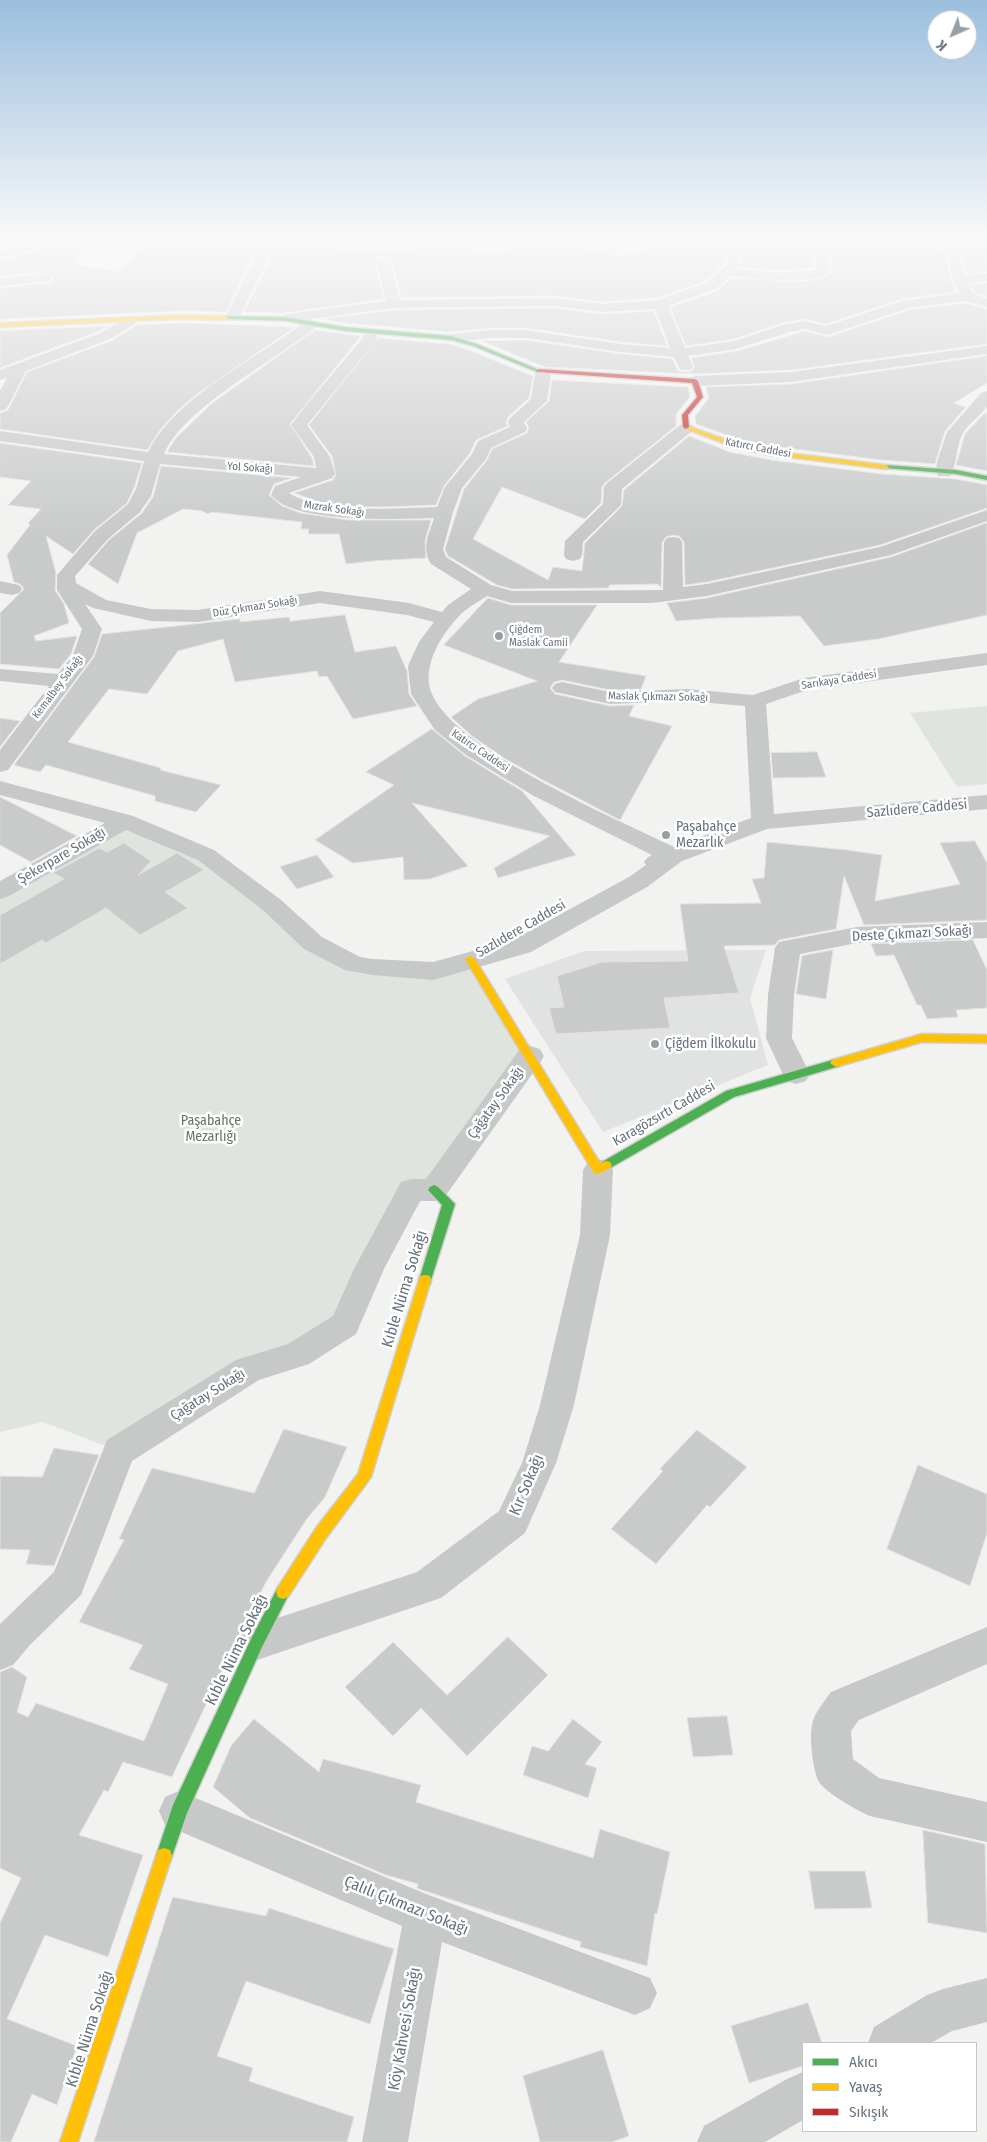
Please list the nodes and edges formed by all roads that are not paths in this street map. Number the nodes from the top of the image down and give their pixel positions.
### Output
1 (93, 340) edge
2 (292, 340) edge
3 (369, 340) edge
4 (459, 340) edge
5 (566, 340) edge
6 (675, 340) edge
7 (753, 340) edge
8 (987, 350) edge
9 (680, 353) junction
10 (19, 369) junction
11 (543, 373) junction
12 (0, 375) edge
13 (692, 381) junction
14 (987, 396) edge
15 (0, 406) edge
16 (982, 409) edge
17 (686, 428) junction
18 (0, 436) edge
19 (154, 457) junction
20 (944, 472) junction
21 (326, 474) junction
22 (987, 478) edge
23 (444, 512) junction
24 (987, 515) edge
25 (673, 542) dead end
26 (573, 555) dead end
27 (66, 586) junction
28 (484, 589) junction
29 (673, 594) junction
30 (447, 620) junction
31 (987, 659) edge
32 (0, 675) edge
33 (62, 682) junction
34 (562, 688) dead end
35 (755, 701) junction
36 (0, 765) edge
37 (0, 788) edge
38 (987, 802) edge
39 (857, 814) junction
40 (987, 818) edge
41 (124, 821) junction
42 (763, 822) junction
43 (673, 856) junction
44 (0, 892) edge
45 (987, 930) edge
46 (470, 959) junction
47 (987, 1039) edge
48 (530, 1056) junction
49 (796, 1074) junction
50 (598, 1170) junction
51 (434, 1190) junction
52 (257, 1642) junction
53 (987, 1645) edge
54 (0, 1652) edge
55 (179, 1811) junction
56 (987, 1822) edge
57 (425, 1915) junction
58 (635, 1993) dead end
59 (987, 2000) edge
60 (892, 2042) edge
61 (802, 2096) edge
62 (69, 2142) edge
63 (386, 2142) edge
64 (720, 2142) edge

1 - 10 street
2 - 19 street
3 - 21 street
4 - 11 street
5 - 9 street
6 - 9 street
7 - 9 street
8 - 13 street
9 - 13 street
10 - 12 street
10 - 15 street
11 - 13 street
11 - 23 street
13 - 17 street
14 - 16 street
16 - 20 street
17 - 20 street, Katırcı Caddesi
17 - 26 street
18 - 19 street, Yol Sokağı
19 - 21 street, Yol Sokağı
19 - 27 street
20 - 22 street, Katırcı Caddesi
21 - 23 street, Mızrak Sokağı
23 - 28 street
24 - 29 street
25 - 29 street
27 - 30 street, Düz Çıkmazı Sokağı
27 - 33 street, Kemalbey Sokağı
28 - 29 street
28 - 30 street, Katırcı Caddesi
30 - 43 street, Katırcı Caddesi
31 - 35 street, Sarıkaya Caddesi
32 - 33 street
33 - 36 street, Kemalbey Sokağı
34 - 35 street, Maslak Çıkmazı Sokağı
35 - 42 street
37 - 41 street, Sazlıdere Caddesi
38 - 39 street, Sazlıdere Caddesi
39 - 40 street
39 - 42 street, Sazlıdere Caddesi
41 - 44 street, Şekerpare Sokağı
41 - 46 street, Sazlıdere Caddesi
42 - 43 street, Sazlıdere Caddesi
43 - 46 street, Sazlıdere Caddesi
45 - 49 street, Deste Çıkmazı Sokağı
46 - 48 street
47 - 49 street, Karagözsırtı Caddesi
48 - 50 street
48 - 51 street, Çağatay Sokağı
49 - 50 street, Karagözsırtı Caddesi
50 - 52 street, Kır Sokağı
51 - 52 street, Kıble Nüma Sokağı
51 - 54 street, Çağatay Sokağı
52 - 55 street, Kıble Nüma Sokağı
53 - 56 street
55 - 57 street, Çalılı Çıkmazı Sokağı
55 - 62 street, Kıble Nüma Sokağı
57 - 58 street, Çalılı Çıkmazı Sokağı
57 - 63 street, Köy Kahvesi Sokağı
59 - 60 street
61 - 64 street

